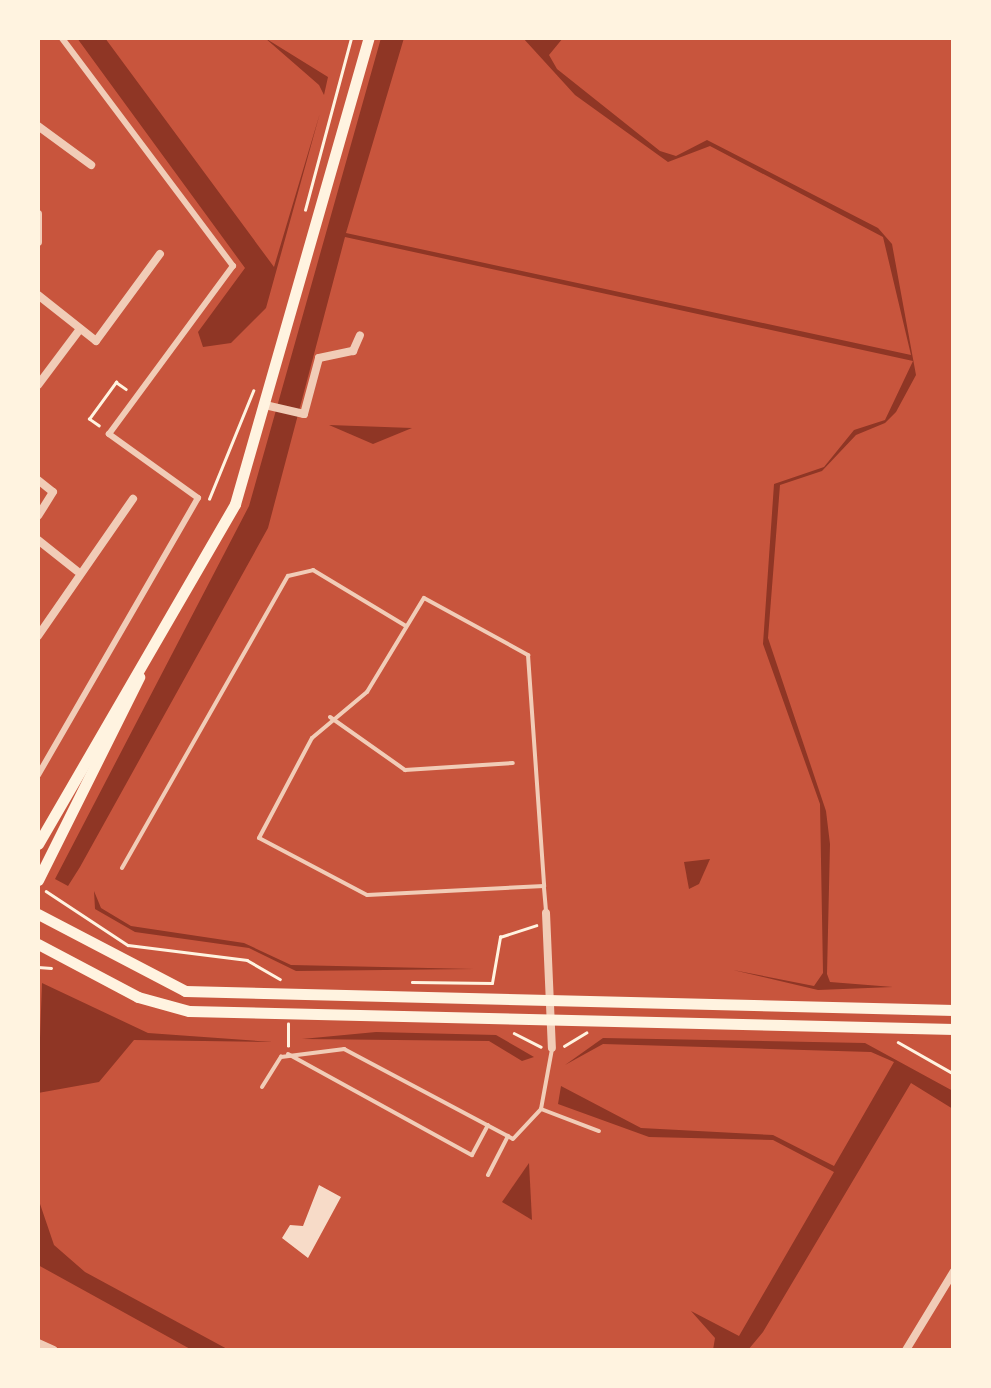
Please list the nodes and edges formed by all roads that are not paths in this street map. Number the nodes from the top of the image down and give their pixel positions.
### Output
1 (62, 38) edge
2 (369, 38) edge
3 (38, 126) edge
4 (90, 165) dead end
5 (38, 214) edge
6 (38, 242) edge
7 (160, 254) dead end
8 (38, 296) edge
9 (80, 329) junction
10 (360, 335) dead end
11 (38, 385) edge
12 (270, 406) junction
13 (38, 480) edge
14 (133, 499) dead end
15 (38, 516) edge
16 (38, 540) edge
17 (77, 572) junction
18 (406, 626) junction
19 (38, 636) edge
20 (149, 655) junction
21 (330, 718) junction
22 (512, 763) dead end
23 (38, 775) edge
24 (38, 844) edge
25 (122, 868) dead end
26 (38, 883) edge
27 (544, 886) junction
28 (546, 913) joint
29 (38, 914) edge
30 (38, 944) edge
31 (551, 995) junction
32 (954, 1010) edge
33 (552, 1013) junction
34 (954, 1029) edge
35 (552, 1048) joint
36 (288, 1054) junction
37 (262, 1088) dead end
38 (541, 1109) junction
39 (488, 1125) junction
40 (599, 1131) dead end
41 (508, 1136) junction
42 (488, 1175) dead end
43 (954, 1271) edge
44 (38, 1342) edge
45 (54, 1350) edge
46 (906, 1350) edge

1 - 23 street
2 - 12 main road
3 - 4 street
5 - 6 street
7 - 9 street
8 - 9 street
9 - 11 street
10 - 12 street
12 - 20 main road
13 - 15 street
14 - 17 street
16 - 17 street
17 - 19 street
18 - 21 lane
18 - 25 lane
18 - 27 lane
20 - 24 main road
20 - 26 main road
21 - 22 lane
21 - 27 lane
27 - 28 lane
28 - 31 street
29 - 31 main road
30 - 33 main road
31 - 32 main road
31 - 33 street
33 - 34 main road
33 - 35 street
35 - 38 lane
36 - 37 lane
36 - 39 lane
36 - 39 lane
38 - 40 lane
38 - 41 lane
39 - 41 lane
41 - 42 lane
43 - 46 street
44 - 45 street

